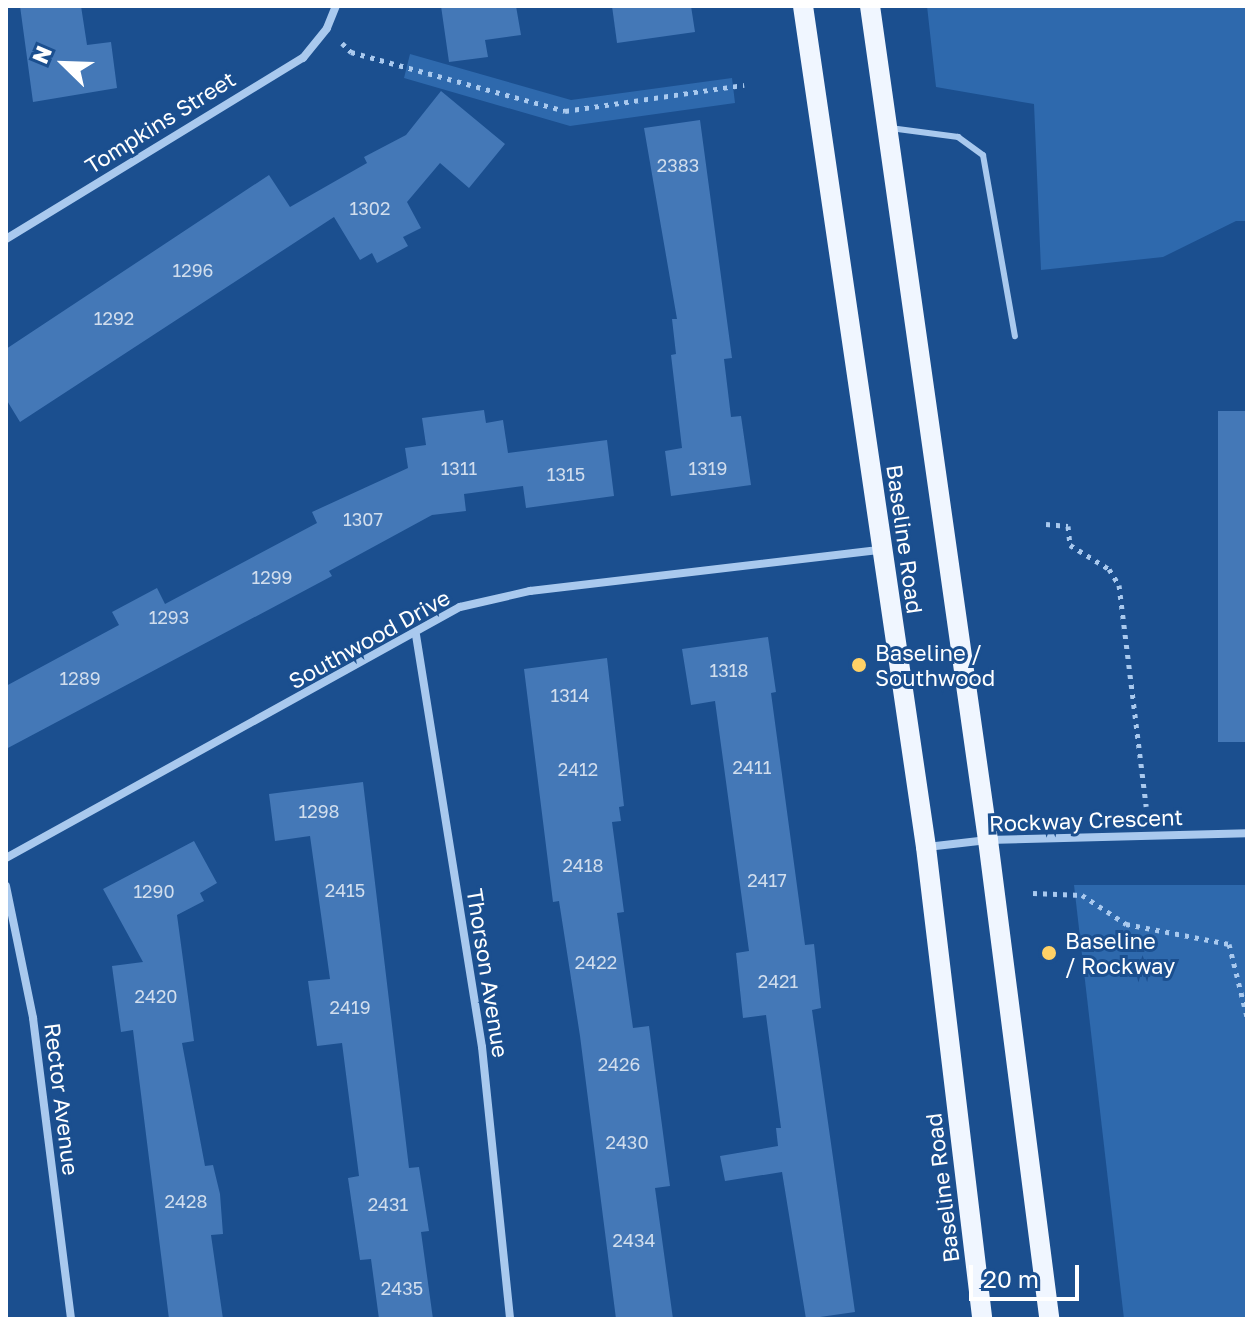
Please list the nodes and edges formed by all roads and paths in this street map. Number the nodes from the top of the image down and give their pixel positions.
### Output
1 (336, 6) edge
2 (803, 6) edge
3 (870, 6) edge
4 (327, 28) junction
5 (744, 85) dead end
6 (887, 127) junction
7 (6, 239) edge
8 (1015, 336) dead end
9 (1046, 524) dead end
10 (882, 550) junction
11 (416, 635) junction
12 (1146, 806) dead end
13 (1247, 833) edge
14 (988, 840) junction
15 (926, 847) junction
16 (6, 858) edge
17 (6, 886) edge
18 (1033, 893) dead end
19 (1247, 1017) edge
20 (71, 1319) edge
21 (510, 1319) edge
22 (982, 1319) edge
23 (1049, 1319) edge

1 - 4 street, Tompkins Street
2 - 10 main road, Baseline Road
3 - 6 main road, Baseline Road
4 - 5 path
4 - 7 street, Tompkins Street
6 - 8 lane
6 - 14 main road, Baseline Road
9 - 12 path
10 - 11 street, Southwood Drive
10 - 15 main road, Baseline Road
11 - 16 street, Southwood Drive
11 - 21 street, Thorson Avenue
13 - 14 street, Rockway Crescent
14 - 15 street, Rockway Crescent
14 - 23 main road, Baseline Road
15 - 22 main road, Baseline Road
17 - 20 street, Rector Avenue
18 - 19 path

